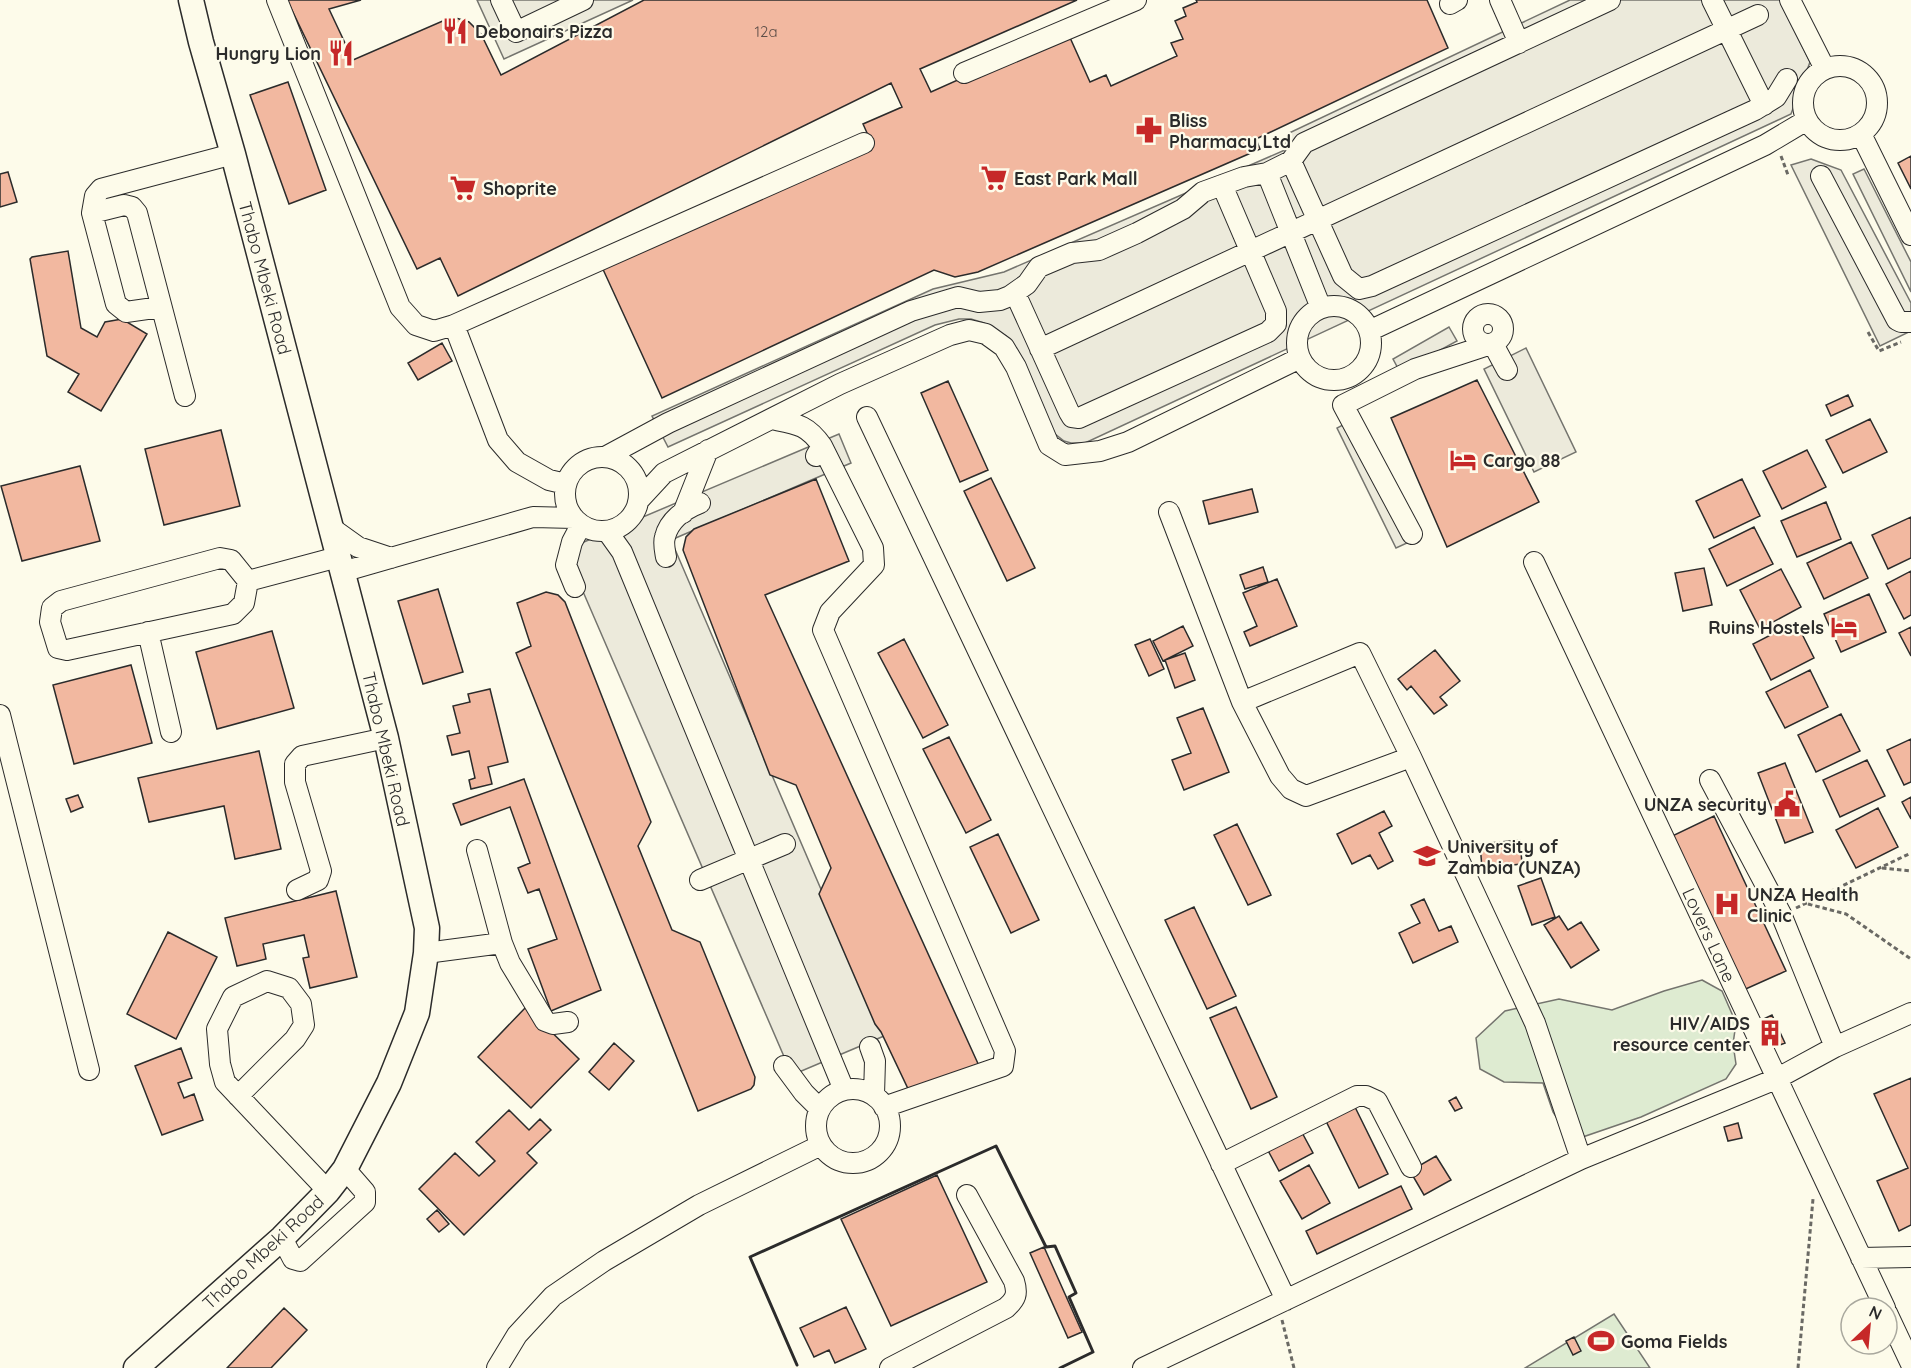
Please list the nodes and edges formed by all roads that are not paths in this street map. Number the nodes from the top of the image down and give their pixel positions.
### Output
1 (191, 0) edge
2 (198, 0) edge
3 (277, 0) edge
4 (501, 0) edge
5 (583, 0) edge
6 (1136, 0) edge
7 (1500, 0) edge
8 (1610, 0) edge
9 (1712, 0) edge
10 (1790, 0) edge
11 (1758, 15) dead end
12 (1727, 30) junction
13 (201, 42) junction
14 (1519, 43) junction
15 (1825, 69) junction
16 (964, 73) dead end
17 (1787, 79) dead end
18 (1764, 105) junction
19 (1807, 120) junction
20 (1861, 134) junction
21 (864, 143) dead end
22 (233, 154) junction
23 (1291, 161) junction
24 (1267, 173) junction
25 (1821, 176) dead end
26 (1222, 185) junction
27 (92, 213) junction
28 (1318, 219) junction
29 (1291, 232) junction
30 (1911, 235) edge
31 (1250, 251) junction
32 (1015, 293) junction
33 (161, 307) junction
34 (1322, 308) junction
35 (1911, 322) edge
36 (454, 325) junction
37 (1472, 328) junction
38 (1369, 331) junction
39 (1490, 344) junction
40 (1040, 349) junction
41 (1451, 357) junction
42 (1300, 358) junction
43 (1364, 365) junction
44 (1507, 370) dead end
45 (1346, 378) junction
46 (1376, 388) junction
47 (185, 396) dead end
48 (1357, 398) junction
49 (867, 417) dead end
50 (771, 419) junction
51 (708, 450) junction
52 (605, 457) junction
53 (664, 473) junction
54 (634, 474) junction
55 (566, 488) junction
56 (639, 500) junction
57 (1169, 512) dead end
58 (533, 517) junction
59 (578, 522) junction
60 (627, 522) junction
61 (330, 527) junction
62 (606, 531) junction
63 (1412, 534) dead end
64 (622, 552) junction
65 (666, 557) dead end
66 (392, 558) junction
67 (1534, 562) dead end
68 (340, 565) junction
69 (248, 581) junction
70 (575, 586) dead end
71 (350, 605) junction
72 (148, 632) junction
73 (1242, 702) junction
74 (0, 715) edge
75 (171, 732) dead end
76 (386, 738) junction
77 (1411, 757) junction
78 (1710, 780) dead end
79 (785, 844) dead end
80 (477, 850) dead end
81 (749, 859) junction
82 (700, 880) dead end
83 (297, 890) dead end
84 (502, 943) junction
85 (426, 953) junction
86 (1911, 1013) edge
87 (568, 1022) dead end
88 (870, 1047) dead end
89 (1835, 1047) junction
90 (784, 1066) dead end
91 (89, 1070) dead end
92 (1776, 1079) junction
93 (844, 1090) junction
94 (238, 1096) junction
95 (879, 1101) junction
96 (820, 1109) junction
97 (821, 1145) junction
98 (1581, 1159) junction
99 (1221, 1164) junction
100 (1411, 1167) dead end
101 (345, 1169) junction
102 (328, 1191) junction
103 (967, 1195) dead end
104 (282, 1239) junction
105 (1911, 1257) edge
106 (1861, 1258) junction
107 (1879, 1296) edge
108 (1282, 1302) junction
109 (1899, 1338) edge
110 (1911, 1364) edge
111 (136, 1368) edge
112 (497, 1368) edge
113 (890, 1368) edge
114 (1143, 1368) edge

1 - 13 main road, Thabo Mbeki Road
2 - 13 main road, Thabo Mbeki Road
3 - 36 street
4 - 5 street
6 - 16 street
7 - 14 street
8 - 14 street
9 - 12 street
10 - 15 street
11 - 12 street
12 - 18 street
12 - 28 street
13 - 22 main road, Thabo Mbeki Road
14 - 23 street
15 - 19 street
15 - 20 street
17 - 18 street
18 - 28 street
19 - 20 street
19 - 38 street
20 - 30 street
21 - 36 street
22 - 27 street
22 - 61 main road, Thabo Mbeki Road
23 - 24 street
23 - 28 street
24 - 26 street
24 - 29 street
25 - 35 street
26 - 31 street
26 - 32 street
27 - 33 street
27 - 33 street
28 - 29 street
29 - 31 street
29 - 34 street
31 - 40 street
31 - 40 street
32 - 40 street
32 - 52 street
33 - 47 street
34 - 38 street
34 - 42 street
36 - 55 street
37 - 39 street
37 - 39 street
37 - 41 street
38 - 43 street
39 - 41 street
39 - 44 street
41 - 46 street
42 - 45 street
42 - 50 street
43 - 45 street
43 - 46 street
45 - 48 street
46 - 48 street
48 - 63 street
49 - 99 street
50 - 51 street
50 - 95 street
51 - 53 street
51 - 65 street
52 - 54 street
52 - 55 street
53 - 54 street
53 - 56 street
54 - 56 street
55 - 58 street
55 - 59 street
56 - 60 street
57 - 73 street
58 - 59 street
58 - 66 street
59 - 62 street
59 - 70 street
60 - 62 street
60 - 64 street
61 - 66 street
61 - 68 main road, Thabo Mbeki Road
62 - 64 street
64 - 81 street
66 - 68 street
66 - 71 street
67 - 92 street, Lovers Lane
68 - 69 street
68 - 71 main road, Thabo Mbeki Road
69 - 72 street
69 - 72 street
71 - 76 main road, Thabo Mbeki Road
72 - 75 street
73 - 77 street
73 - 77 street
74 - 91 street
76 - 83 street
76 - 85 main road, Thabo Mbeki Road
77 - 98 street
78 - 89 street
79 - 81 street
80 - 84 street
81 - 82 street
81 - 93 street
84 - 85 street
84 - 87 street
85 - 101 main road, Thabo Mbeki Road
86 - 89 street
88 - 95 street
89 - 92 street
90 - 96 street
92 - 98 street
92 - 106 street, Lovers Lane
93 - 95 street
93 - 96 street
94 - 94 street
94 - 102 street
95 - 97 street
96 - 97 street
97 - 112 street
98 - 108 street
99 - 100 street
99 - 108 street
101 - 102 main road, Thabo Mbeki Road
101 - 104 street
102 - 104 main road, Thabo Mbeki Road
103 - 113 street
104 - 111 main road, Thabo Mbeki Road
105 - 106 street
106 - 107 street, Lovers Lane
108 - 114 street
109 - 110 street

